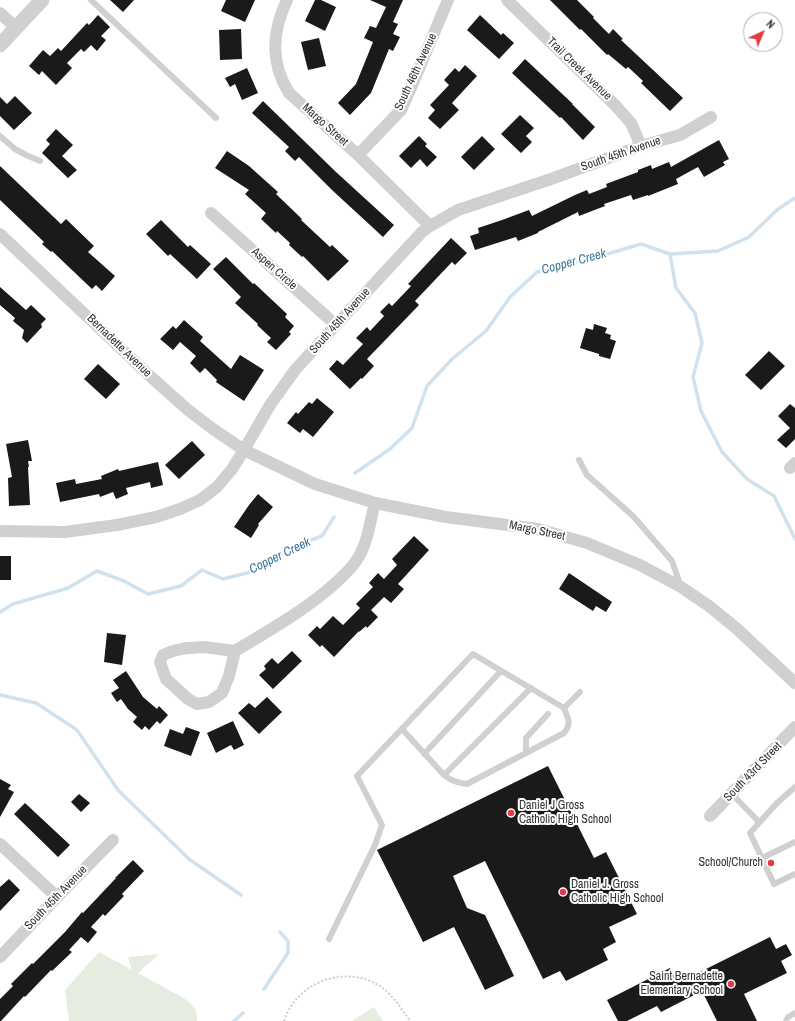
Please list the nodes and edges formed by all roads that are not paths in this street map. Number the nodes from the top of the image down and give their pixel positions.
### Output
1 (42, 0) edge
2 (91, 0) edge
3 (287, 0) edge
4 (448, 0) edge
5 (507, 0) edge
6 (0, 13) edge
7 (16, 28) junction
8 (0, 45) edge
9 (711, 117) dead end
10 (216, 118) dead end
11 (0, 136) edge
12 (641, 146) junction
13 (358, 155) junction
14 (40, 161) dead end
15 (211, 213) dead end
16 (430, 226) junction
17 (0, 234) edge
18 (336, 325) junction
19 (244, 450) junction
20 (579, 460) dead end
21 (375, 503) junction
22 (0, 531) edge
23 (681, 587) junction
24 (235, 651) junction
25 (501, 671) junction
26 (795, 683) edge
27 (531, 688) junction
28 (580, 692) dead end
29 (564, 708) junction
30 (548, 714) dead end
31 (795, 727) edge
32 (402, 729) junction
33 (526, 753) junction
34 (424, 754) junction
35 (444, 775) junction
36 (795, 787) edge
37 (732, 794) junction
38 (710, 816) dead end
39 (759, 822) junction
40 (113, 840) dead end
41 (795, 842) edge
42 (0, 844) edge
43 (762, 858) junction
44 (795, 874) edge
45 (57, 897) junction
46 (329, 939) dead end
47 (0, 957) edge
48 (795, 1013) edge
49 (786, 1021) edge

1 - 7 street
2 - 10 lane
3 - 13 street, Margo Street
4 - 13 street, South 46th Avenue
5 - 12 street, Trail Creek Avenue
6 - 7 street
7 - 8 street
9 - 12 street, South 45th Avenue
11 - 14 lane
12 - 16 street, South 45th Avenue
13 - 16 street, Margo Street
15 - 18 street, Aspen Circle
16 - 18 street, South 45th Avenue
17 - 19 street, Bernadette Avenue
18 - 19 street, South 45th Avenue
19 - 21 street, Margo Street
19 - 22 street, South 45th Avenue
20 - 23 lane
21 - 23 street, Margo Street
21 - 24 street
23 - 26 street, Margo Street
24 - 24 street
25 - 27 lane
25 - 32 lane
25 - 34 lane
27 - 29 lane
27 - 35 lane
28 - 29 lane
29 - 33 lane
30 - 33 lane
31 - 37 street, South 43rd Street
32 - 34 lane
32 - 46 lane
33 - 35 lane
34 - 35 lane
36 - 39 lane
37 - 38 street, South 43rd Street
37 - 39 lane
39 - 43 lane
40 - 45 street, South 45th Avenue
41 - 43 lane
42 - 45 street
43 - 44 lane
45 - 47 street, South 45th Avenue
48 - 49 lane

